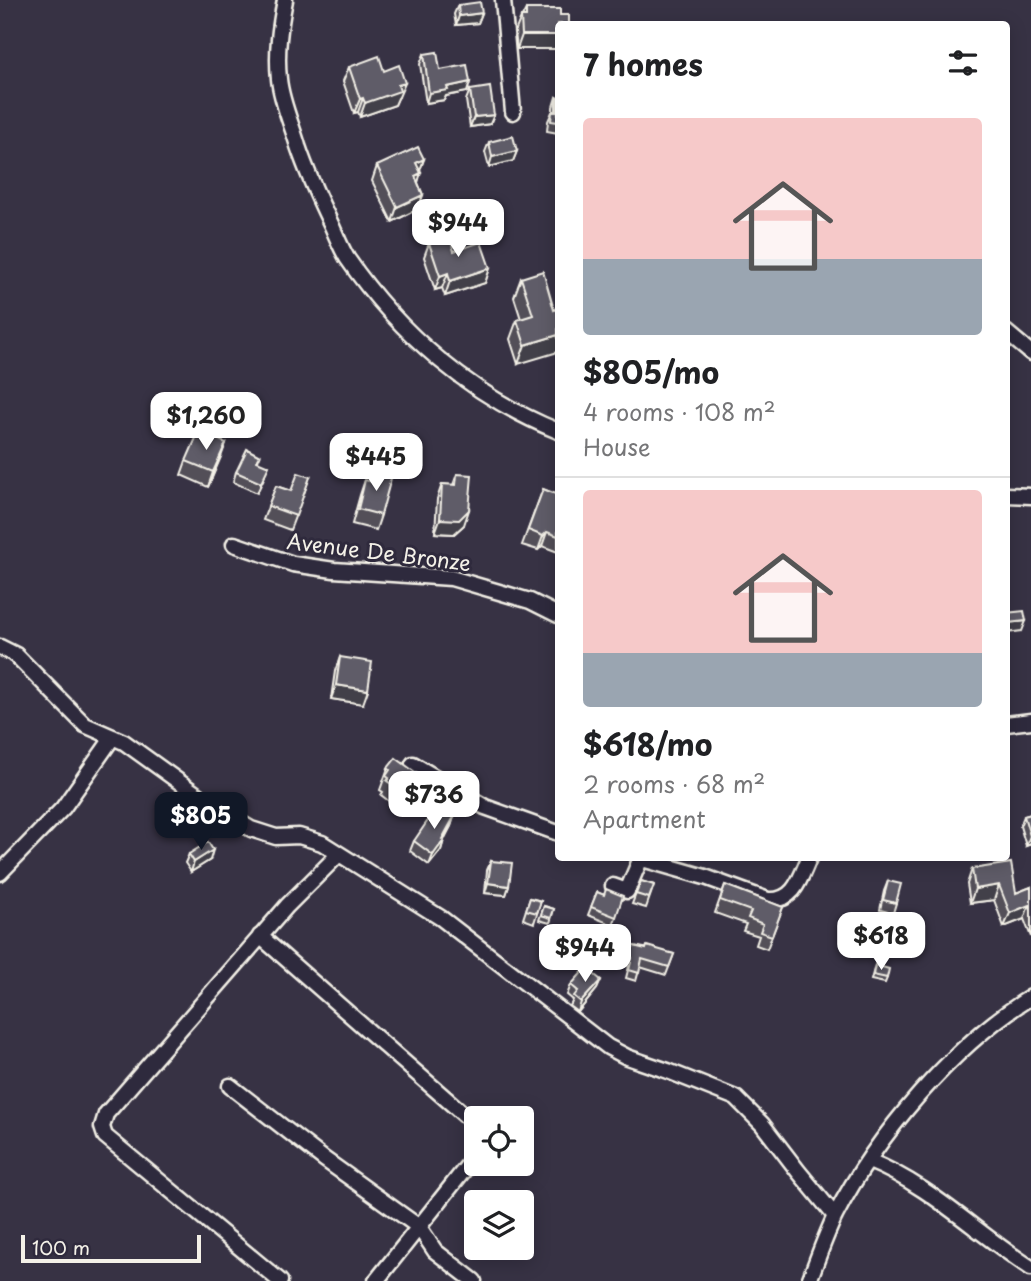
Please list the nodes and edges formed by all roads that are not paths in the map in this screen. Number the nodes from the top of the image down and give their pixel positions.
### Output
1 (285, 0) edge
2 (503, 0) edge
3 (513, 112) dead end
4 (1010, 335) edge
5 (1031, 353) edge
6 (555, 430) edge
7 (1010, 495) edge
8 (1031, 496) edge
9 (234, 544) dead end
10 (555, 613) edge
11 (0, 647) edge
12 (1031, 721) edge
13 (1010, 724) edge
14 (113, 737) junction
15 (413, 764) dead end
16 (555, 832) edge
17 (339, 855) junction
18 (639, 861) edge
19 (650, 861) edge
20 (807, 861) edge
21 (0, 873) edge
22 (613, 886) dead end
23 (260, 936) junction
24 (1031, 997) edge
25 (230, 1086) dead end
26 (464, 1114) edge
27 (869, 1161) junction
28 (464, 1170) edge
29 (835, 1216) junction
30 (419, 1227) junction
31 (1031, 1269) edge
32 (280, 1281) edge
33 (376, 1281) edge
34 (474, 1281) edge
35 (809, 1281) edge

1 - 6 street
2 - 3 street
4 - 5 street
7 - 8 street
9 - 10 street, Avenue De Bronze
11 - 14 street
12 - 13 street
14 - 17 street
14 - 21 street
15 - 16 street
17 - 23 street
17 - 29 street
18 - 22 street
19 - 20 street
23 - 26 street
23 - 32 street
24 - 27 street
25 - 30 street
27 - 29 street
27 - 31 street
28 - 30 street
29 - 35 street
30 - 33 street
30 - 34 street

